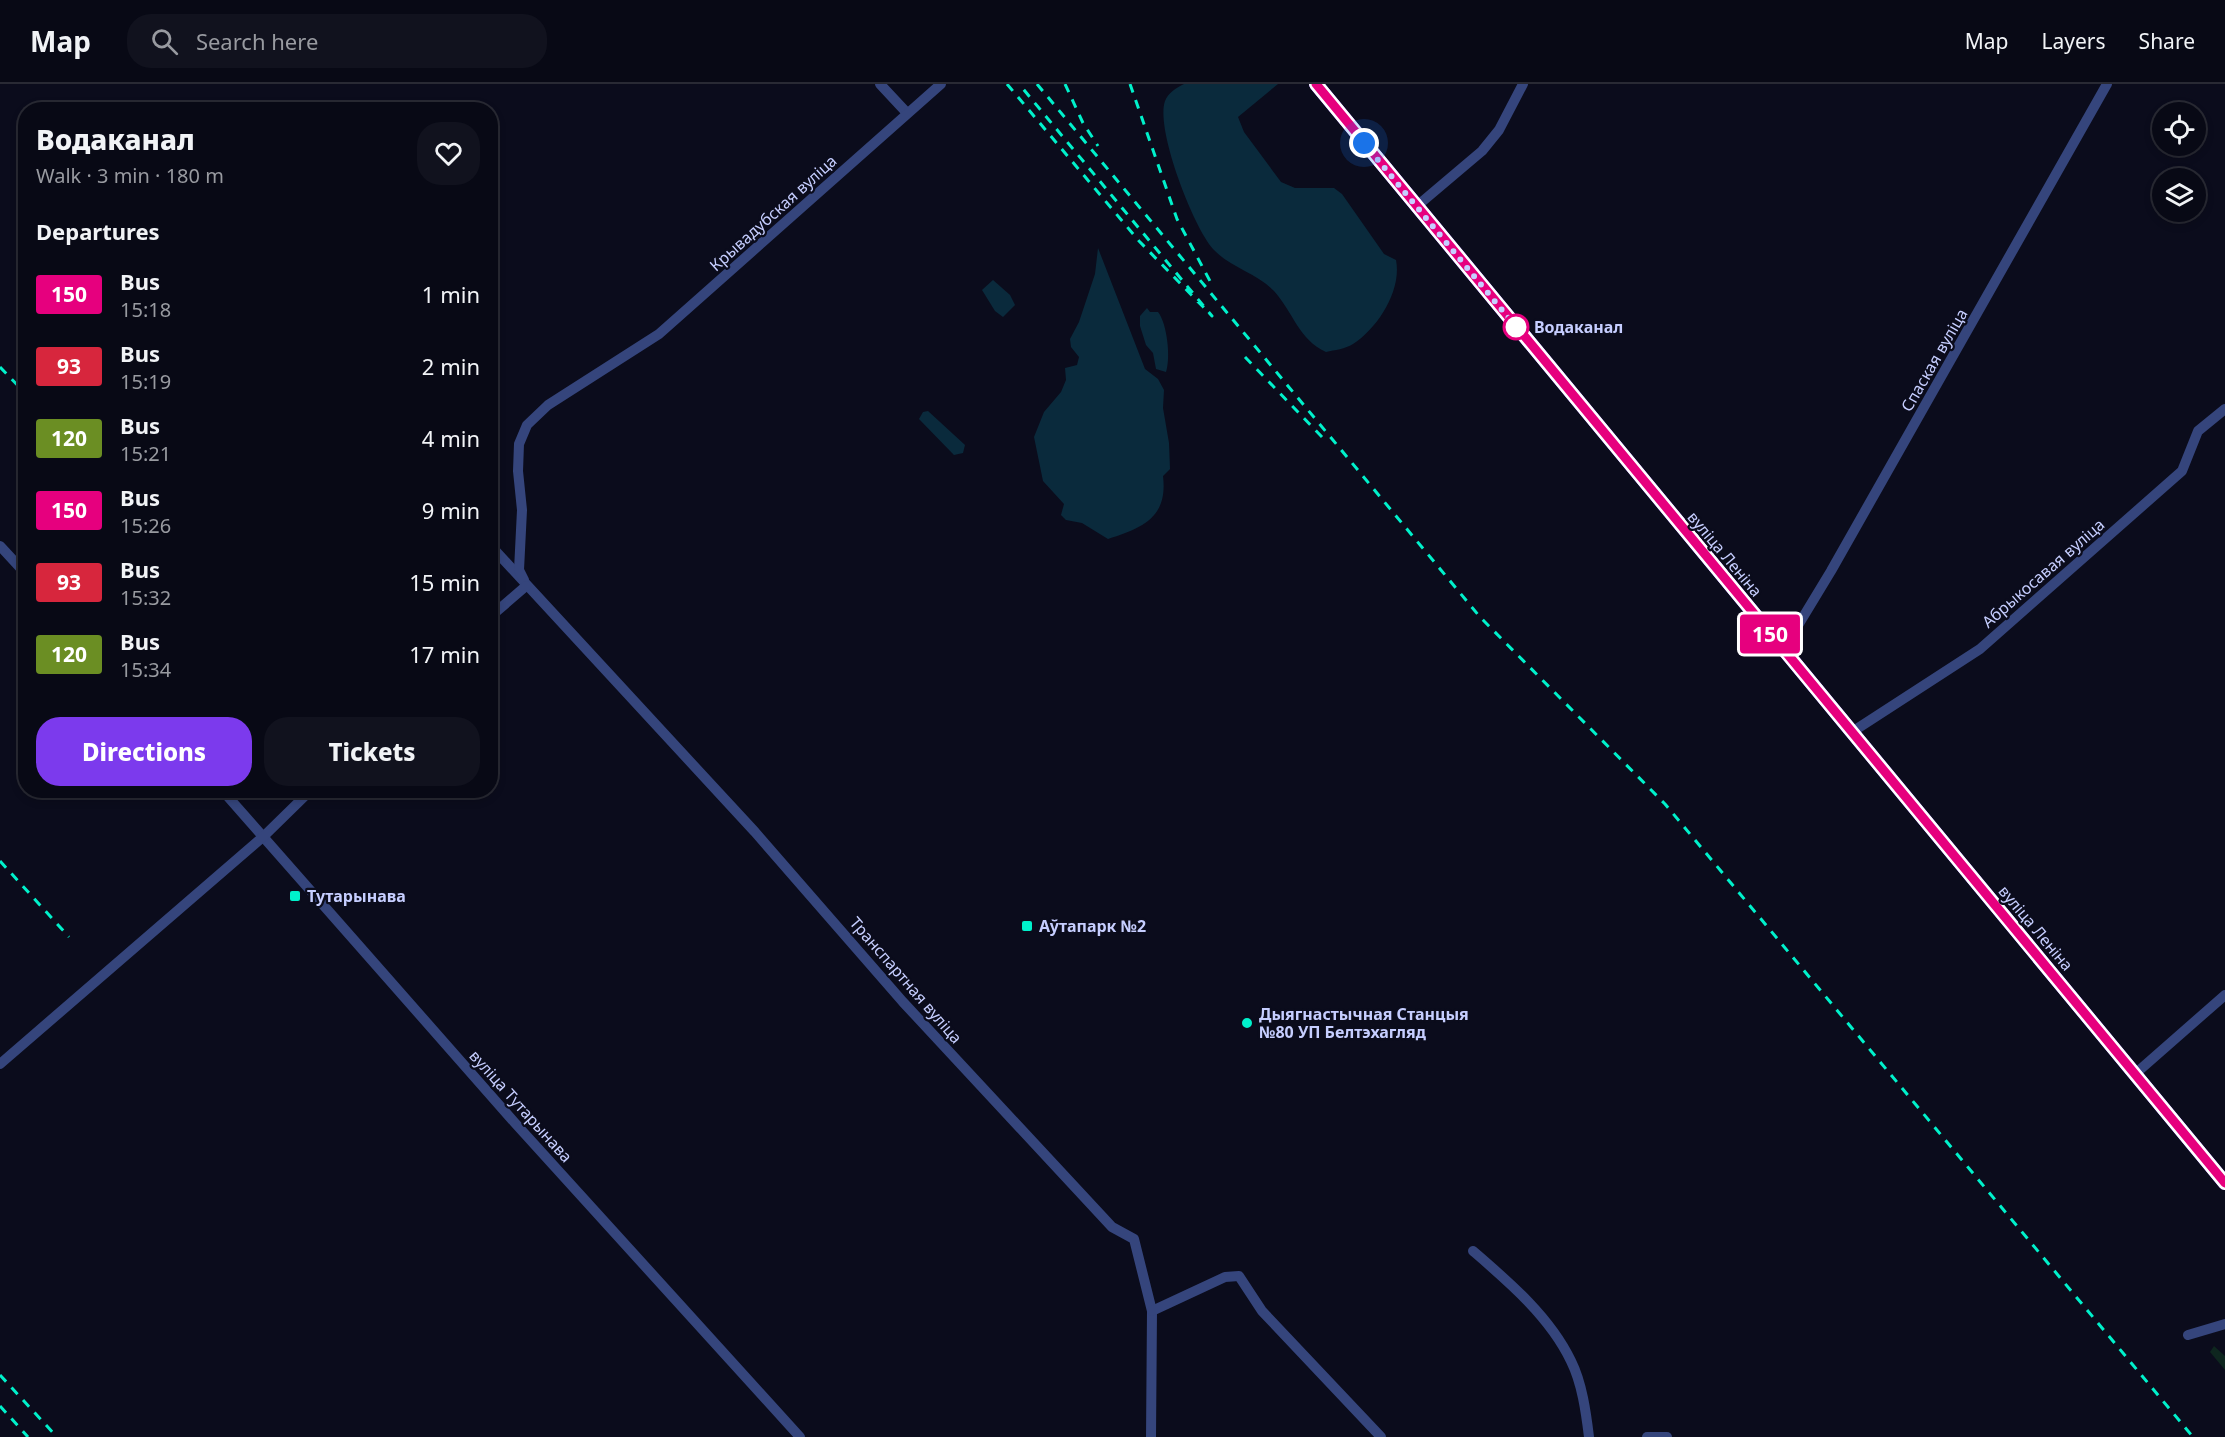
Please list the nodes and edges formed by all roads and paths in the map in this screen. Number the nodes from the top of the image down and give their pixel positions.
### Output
1 (880, 84) edge
2 (941, 84) edge
3 (1316, 84) edge
4 (1523, 84) edge
5 (2108, 84) edge
6 (907, 113) junction
7 (1417, 206) junction
8 (2225, 409) edge
9 (0, 546) edge
10 (498, 554) edge
11 (18, 565) edge
12 (526, 586) junction
13 (498, 610) edge
14 (1781, 648) junction
15 (1852, 732) junction
16 (229, 798) edge
17 (303, 798) edge
18 (264, 836) junction
19 (2225, 996) edge
20 (0, 1064) edge
21 (2134, 1074) junction
22 (2225, 1183) edge
23 (1473, 1251) dead end
24 (1152, 1311) junction
25 (2225, 1324) edge
26 (2188, 1335) dead end
27 (800, 1437) edge
28 (1151, 1437) edge
29 (1381, 1437) edge
30 (1589, 1437) edge
31 (1647, 1437) edge
32 (1667, 1437) edge

1 - 6 street
2 - 6 street, Крывадубская вуліца
3 - 7 main road, вуліца Леніна
4 - 7 street
5 - 14 street, Спаская вуліца
6 - 12 street, Крывадубская вуліца
7 - 14 main road, вуліца Леніна
8 - 15 street, Абрыкосавая вуліца
9 - 11 street
10 - 12 street, Транспартная вуліца
12 - 13 street
12 - 24 street, Транспартная вуліца
14 - 15 main road, вуліца Леніна
15 - 21 main road, вуліца Леніна
16 - 18 street, вуліца Тутарынава
17 - 18 street
18 - 20 street
18 - 27 street, вуліца Тутарынава
19 - 21 street
21 - 22 main road, вуліца Леніна
23 - 30 street
24 - 28 street, Транспартная вуліца
24 - 29 street
25 - 26 street
31 - 32 street

